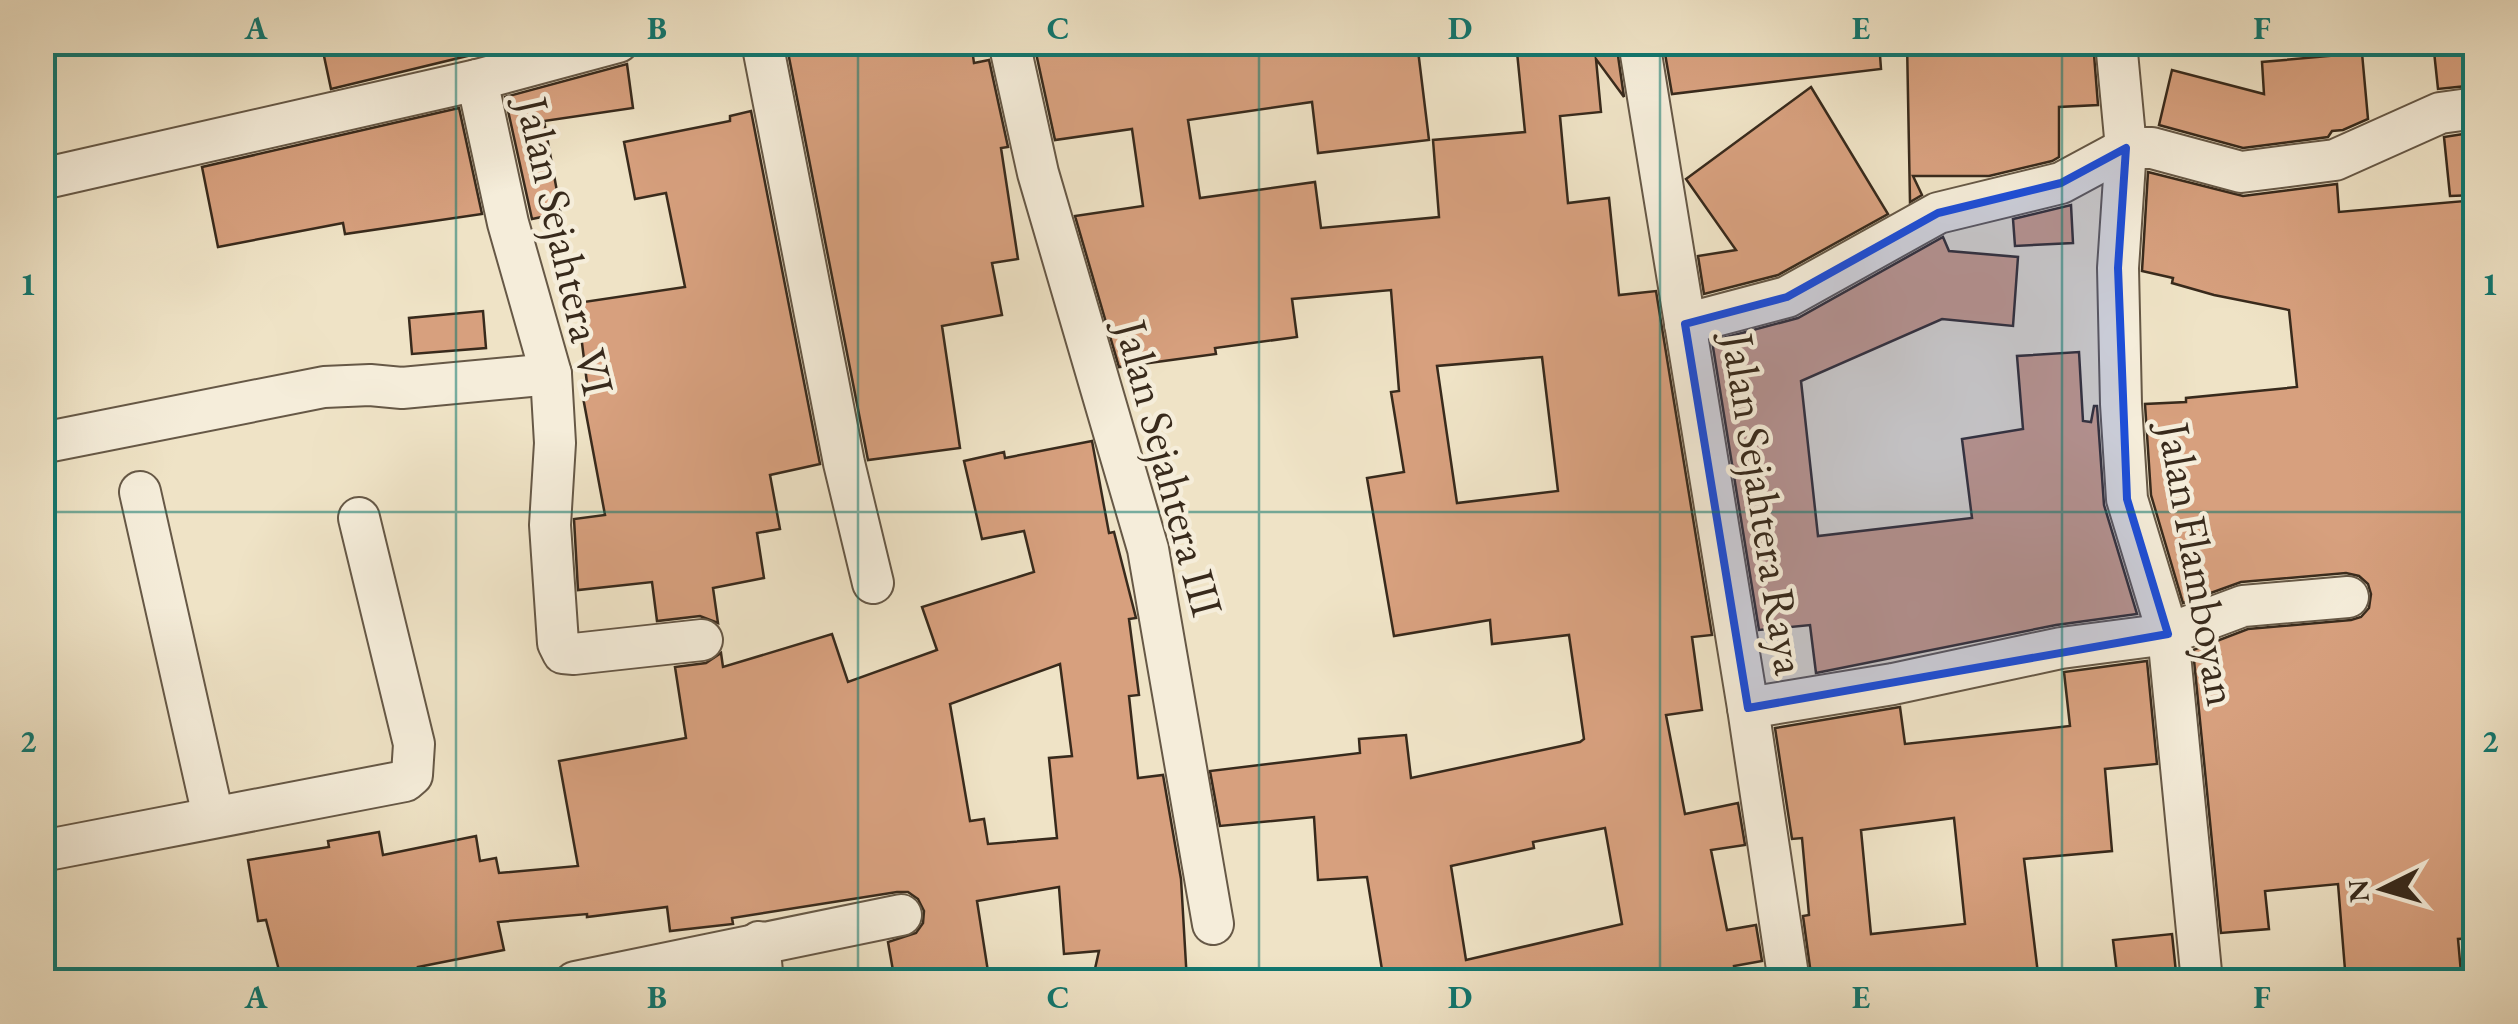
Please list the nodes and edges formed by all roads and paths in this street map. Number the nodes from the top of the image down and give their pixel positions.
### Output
1 (762, 42) edge
2 (1009, 42) edge
3 (1639, 42) edge
4 (2116, 42) edge
5 (608, 44) edge
6 (477, 80) junction
7 (2476, 108) edge
8 (2126, 148) junction
9 (42, 178) edge
10 (1685, 324) junction
11 (551, 374) junction
12 (42, 442) edge
13 (140, 492) dead end
14 (359, 518) dead end
15 (873, 583) dead end
16 (2348, 597) dead end
17 (2168, 634) junction
18 (702, 640) dead end
19 (1748, 708) junction
20 (213, 816) junction
21 (42, 852) edge
22 (900, 915) dead end
23 (1213, 924) dead end
24 (759, 942) junction
25 (575, 982) edge
26 (763, 982) edge
27 (1789, 982) edge
28 (2202, 982) edge

1 - 15 street
2 - 23 street, Jalan Sejahtera III
3 - 10 street, Jalan Sejahtera Raya
4 - 8 street, Jalan Flamboyan
5 - 6 street
6 - 9 street
6 - 11 street, Jalan Sejahtera VI
7 - 8 street
8 - 10 street
8 - 17 street, Jalan Flamboyan
10 - 19 street, Jalan Sejahtera Raya
11 - 12 street
11 - 18 street, Jalan Sejahtera VI
13 - 20 street
14 - 20 street
16 - 17 street
17 - 19 street
17 - 28 street, Jalan Flamboyan
19 - 27 street, Jalan Sejahtera Raya
20 - 21 street
22 - 24 street
24 - 25 street
24 - 26 street

